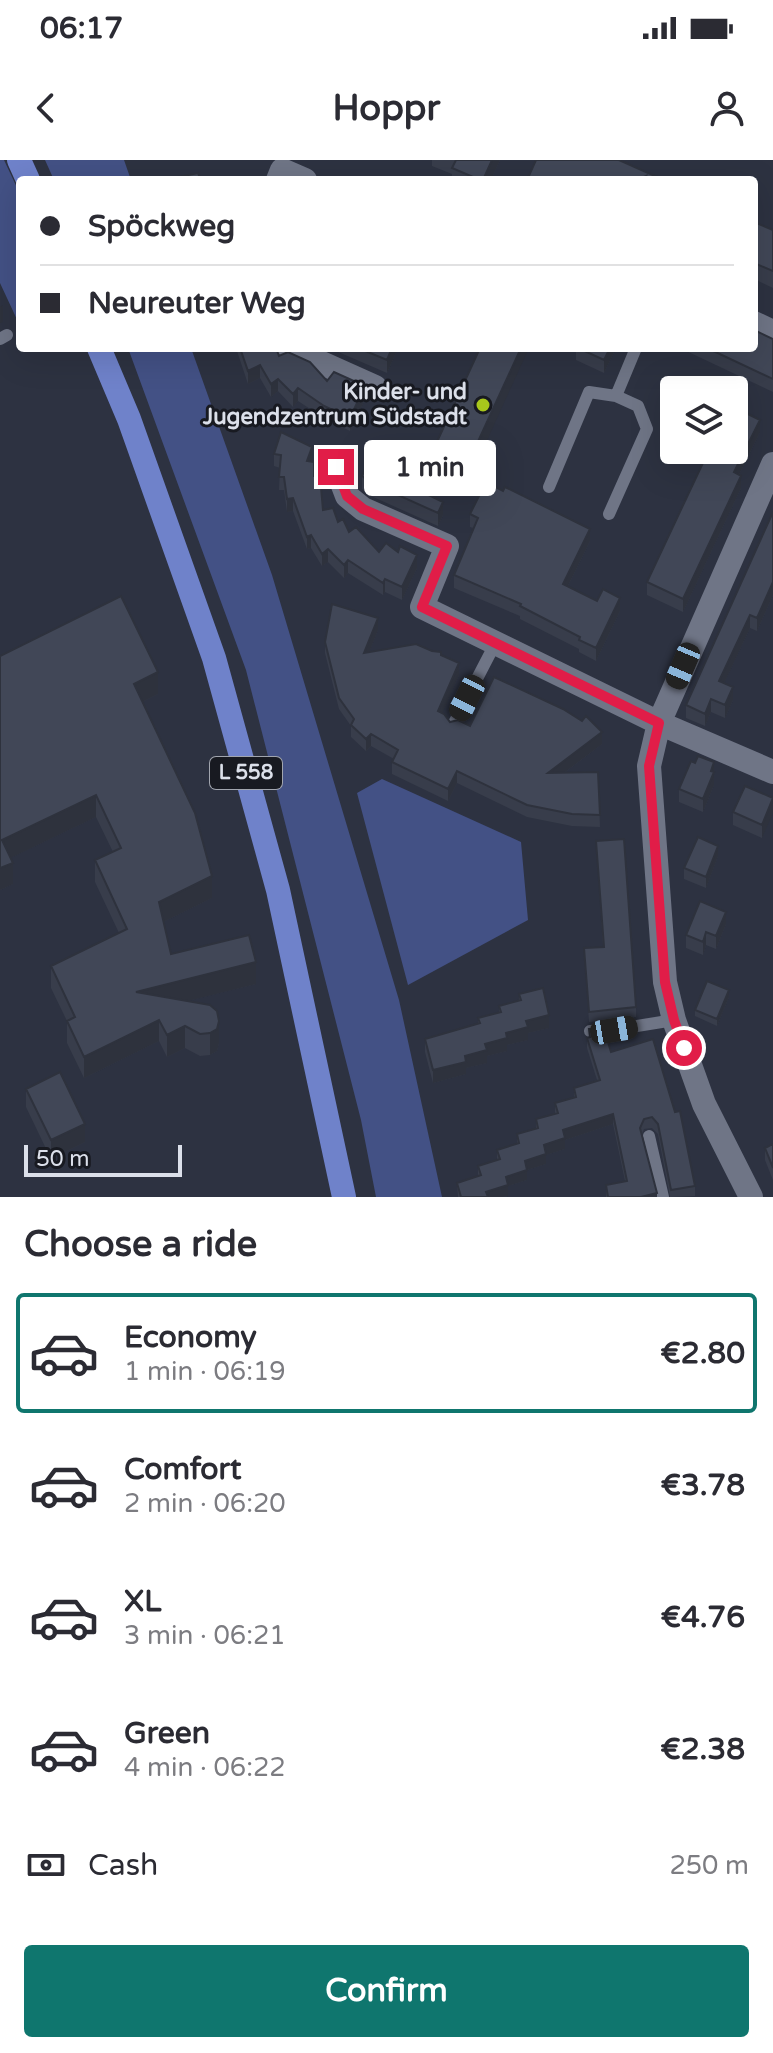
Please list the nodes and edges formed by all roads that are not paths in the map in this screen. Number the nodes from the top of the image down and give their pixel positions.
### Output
1 (280, 176) edge
2 (296, 176) edge
3 (101, 352) edge
4 (297, 352) edge
5 (634, 352) edge
6 (375, 387) dead end
7 (616, 396) junction
8 (773, 464) edge
9 (336, 467) dead end
10 (549, 487) dead end
11 (609, 514) dead end
12 (495, 644) junction
13 (659, 723) junction
14 (453, 725) edge
15 (773, 771) edge
16 (674, 1020) junction
17 (590, 1031) edge
18 (649, 1136) dead end
19 (748, 1196) edge
20 (344, 1197) edge
21 (663, 1197) edge

1 - 2 street
3 - 20 main road, L 558
4 - 6 street
5 - 7 lane
7 - 10 lane
7 - 11 lane
8 - 13 street
9 - 12 street
12 - 13 street
12 - 14 lane
13 - 15 street
13 - 16 street
16 - 17 lane
16 - 19 street
18 - 21 lane

